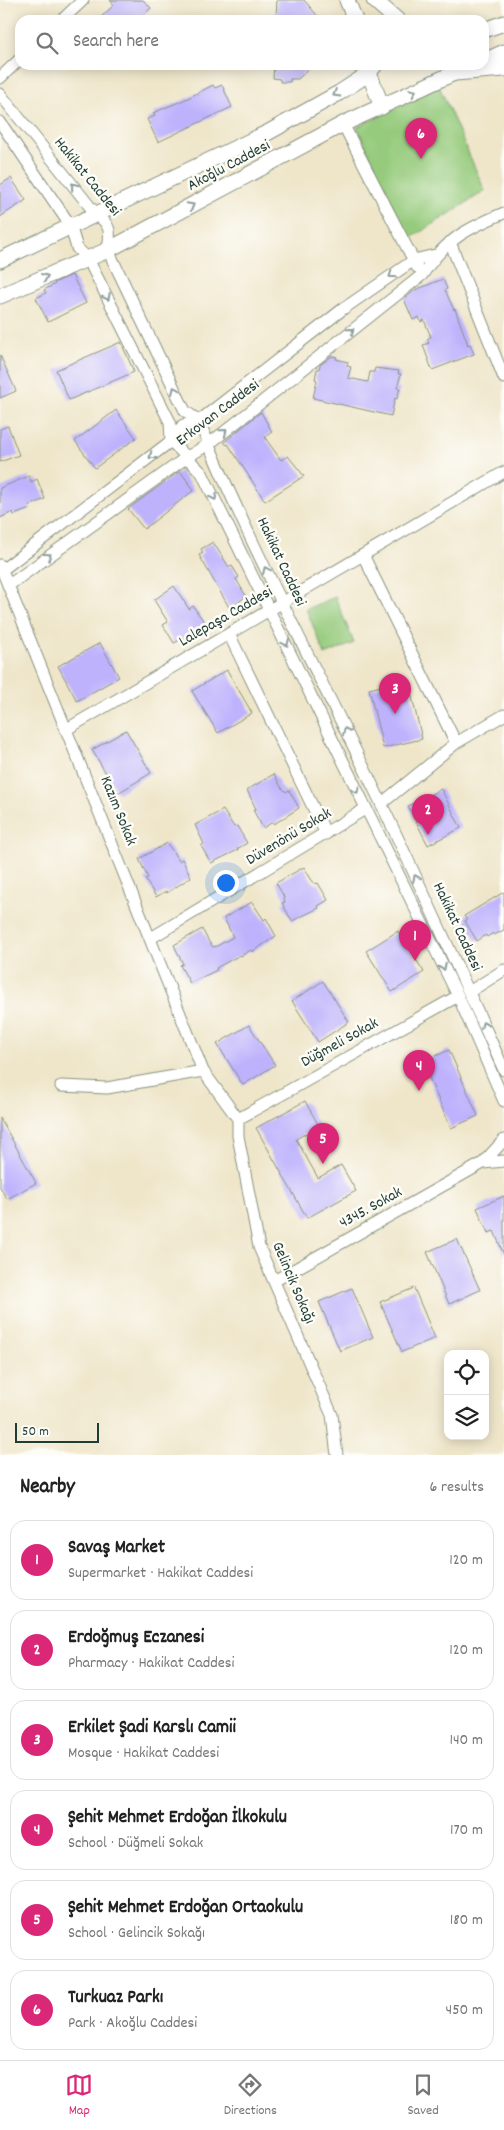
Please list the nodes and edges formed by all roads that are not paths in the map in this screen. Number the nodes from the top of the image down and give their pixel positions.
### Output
1 (83, 0) edge
2 (347, 0) edge
3 (374, 0) edge
4 (67, 15) edge
5 (352, 15) edge
6 (391, 15) edge
7 (504, 23) edge
8 (489, 28) edge
9 (504, 52) edge
10 (489, 59) edge
11 (15, 64) edge
12 (489, 67) edge
13 (504, 67) edge
14 (366, 70) edge
15 (370, 70) edge
16 (450, 70) edge
17 (0, 78) edge
18 (0, 94) edge
19 (382, 106) junction
20 (0, 122) edge
21 (342, 124) junction
22 (95, 213) junction
23 (504, 213) edge
24 (70, 225) junction
25 (450, 242) junction
26 (108, 250) junction
27 (435, 255) junction
28 (88, 259) junction
29 (0, 260) edge
30 (414, 260) junction
31 (422, 275) junction
32 (0, 296) edge
33 (504, 378) edge
34 (199, 421) junction
35 (172, 441) junction
36 (209, 444) junction
37 (187, 457) junction
38 (504, 472) edge
39 (363, 555) junction
40 (1, 568) edge
41 (9, 584) junction
42 (282, 603) junction
43 (270, 610) junction
44 (229, 634) junction
45 (504, 714) edge
46 (67, 729) junction
47 (456, 743) junction
48 (381, 804) junction
49 (365, 810) junction
50 (326, 834) junction
51 (151, 938) junction
52 (504, 970) edge
53 (464, 994) junction
54 (504, 1070) edge
55 (203, 1071) junction
56 (61, 1086) dead end
57 (504, 1101) edge
58 (238, 1119) junction
59 (504, 1140) edge
60 (504, 1161) edge
61 (483, 1163) junction
62 (274, 1281) junction
63 (337, 1455) edge

1 - 4 street
2 - 5 street
3 - 6 street
7 - 8 street
9 - 10 street
11 - 17 street
12 - 13 main road
14 -> 22 street, Akoğlu Caddesi
15 - 19 street
19 -> 16 street, Akoğlu Caddesi
22 -> 18 street, Hakikat Caddesi
19 - 21 street, Akoğlu Caddesi
20 - 24 street
26 -> 21 street, Akoğlu Caddesi
21 - 30 street
22 - 24 street, Akoğlu Caddesi
22 - 26 street, Hakikat Caddesi
23 - 25 street, Erkovan Caddesi
24 - 28 street
24 - 29 street, Akoğlu Caddesi
25 - 27 street, Erkovan Caddesi
25 - 33 street
26 - 28 street, Akoğlu Caddesi
34 -> 26 street, Hakikat Caddesi
27 - 30 street, Erkovan Caddesi
27 - 31 street, Erkovan Caddesi
32 -> 28 street, Akoğlu Caddesi
28 -> 35 street
30 - 31 street
30 -> 34 street, Erkovan Caddesi
36 -> 31 street, Erkovan Caddesi
34 - 35 street, Erkovan Caddesi
34 - 36 street, Hakikat Caddesi
35 - 37 street, Hakikat Caddesi
35 -> 40 street, Erkovan Caddesi
36 - 37 street, Erkovan Caddesi
42 -> 36 street, Hakikat Caddesi
41 -> 37 street, Erkovan Caddesi
37 -> 43 street, Hakikat Caddesi
38 - 39 street, Lalepaşa Caddesi
39 - 42 street, Lalepaşa Caddesi
39 - 47 street
40 - 41 street, Kazım Sokak
41 - 46 street, Kazım Sokak
42 - 43 street, Lalepaşa Caddesi
48 -> 42 street, Hakikat Caddesi
43 - 44 street, Lalepaşa Caddesi
43 -> 49 street, Hakikat Caddesi
44 - 46 street, Lalepaşa Caddesi
44 - 50 street
45 - 47 street
46 - 51 street, Kazım Sokak
47 - 48 street
53 -> 48 street, Hakikat Caddesi
49 - 50 street, Düvenönü Sokak
49 -> 53 street, Hakikat Caddesi
50 - 51 street, Düvenönü Sokak
51 - 55 street, Kazım Sokak
52 - 53 street, Düğmeli Sokak
54 -> 53 street, Hakikat Caddesi
53 - 57 street, Hakikat Caddesi
53 - 58 street, Düğmeli Sokak
55 - 56 street
55 - 58 street, Kazım Sokak
58 - 62 street, Gelincik Sokağı
59 - 61 street, 4345. Sokak
60 - 61 street, 4345. Sokak
61 - 62 street, 4345. Sokak
62 - 63 street, Gelincik Sokağı

